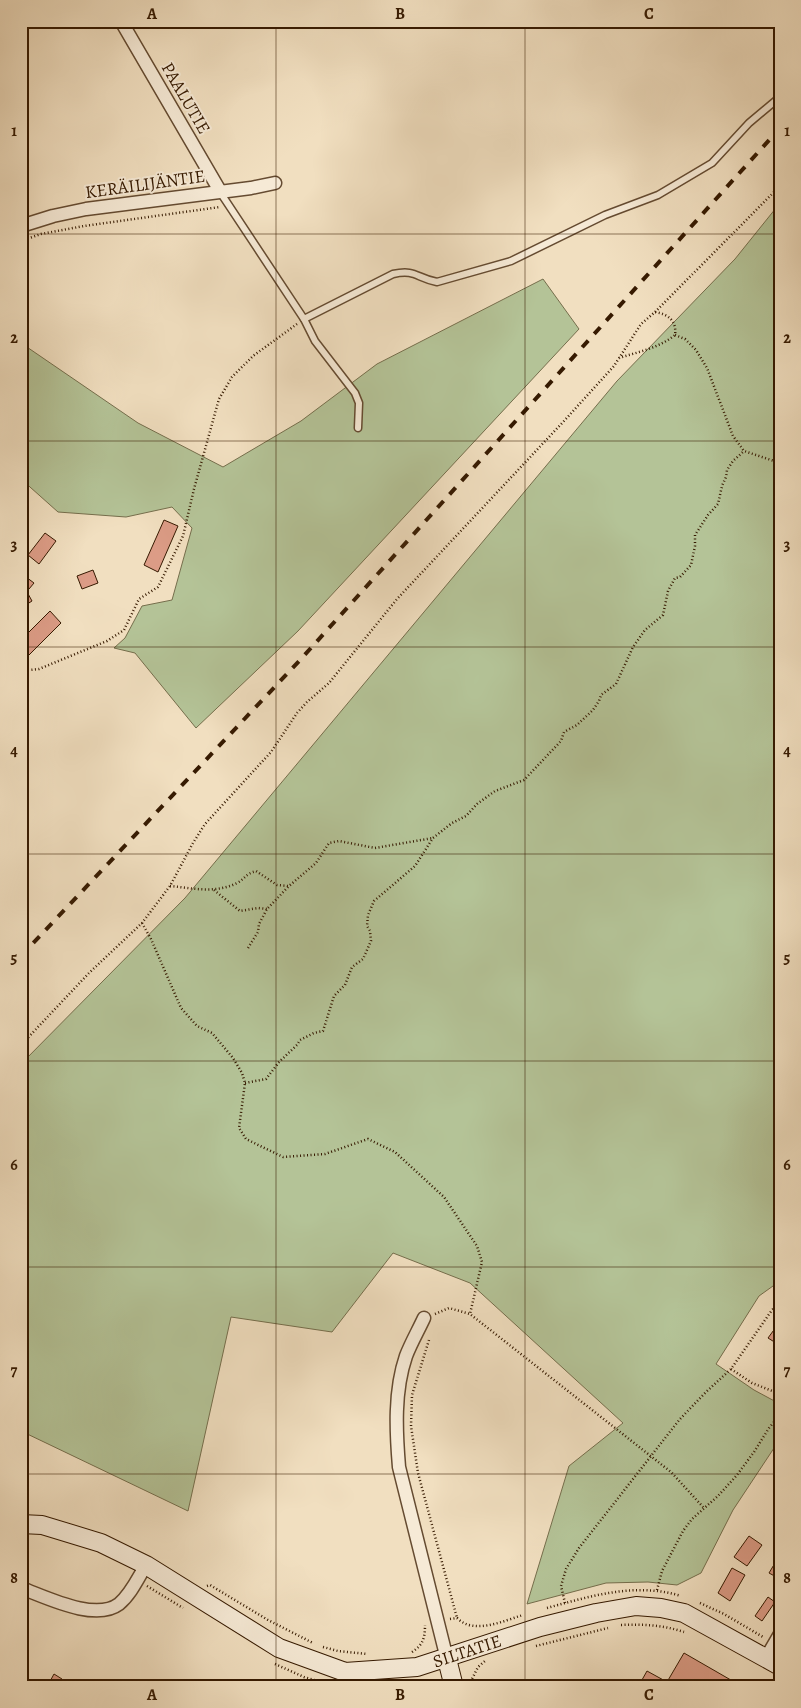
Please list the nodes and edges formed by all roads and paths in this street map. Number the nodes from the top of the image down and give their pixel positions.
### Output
1 (121, 21) edge
2 (780, 97) edge
3 (275, 183) dead end
4 (780, 186) edge
5 (220, 191) junction
6 (229, 205) junction
7 (21, 226) edge
8 (21, 241) edge
9 (655, 312) junction
10 (304, 319) junction
11 (675, 335) junction
12 (619, 358) junction
13 (358, 428) dead end
14 (744, 452) junction
15 (780, 463) edge
16 (21, 671) edge
17 (434, 838) junction
18 (170, 886) junction
19 (289, 886) junction
20 (214, 890) junction
21 (267, 909) junction
22 (142, 923) junction
23 (248, 948) dead end
24 (21, 1045) edge
25 (245, 1083) junction
26 (780, 1303) edge
27 (438, 1312) junction
28 (470, 1314) junction
29 (430, 1320) junction
30 (429, 1339) dead end
31 (732, 1369) junction
32 (780, 1394) edge
33 (780, 1415) edge
34 (651, 1456) junction
35 (704, 1508) junction
36 (21, 1524) edge
37 (146, 1565) junction
38 (21, 1588) edge
39 (657, 1590) junction
40 (190, 1593) junction
41 (688, 1598) dead end
42 (695, 1601) dead end
43 (565, 1603) junction
44 (546, 1609) dead end
45 (526, 1614) dead end
46 (457, 1618) junction
47 (437, 1622) junction
48 (621, 1625) dead end
49 (612, 1627) dead end
50 (692, 1635) dead end
51 (531, 1647) dead end
52 (775, 1650) edge
53 (407, 1653) dead end
54 (368, 1654) dead end
55 (446, 1659) junction
56 (488, 1659) dead end
57 (394, 1687) edge
58 (416, 1687) edge
59 (454, 1687) edge
60 (469, 1687) edge

1 - 5 street, PAALUTIE
2 - 10 lane
3 - 5 street, KERÄILIJÄNTIE
4 - 9 path
5 - 6 lane
5 - 7 street, KERÄILIJÄNTIE
6 - 8 path
6 - 10 lane
9 - 11 path
9 - 12 path
10 - 13 lane
10 - 16 path
11 - 12 path
11 - 14 path
12 - 18 path
14 - 15 path
14 - 17 path
17 - 19 path
17 - 25 path
18 - 20 path
18 - 22 path
19 - 20 path
19 - 21 path
20 - 21 path
21 - 23 path
22 - 24 path
22 - 25 path
25 - 28 path
26 - 31 path
27 - 28 path
27 - 29 path
27 - 29 path
28 - 34 path
29 - 47 street
30 - 46 path
31 - 32 path
31 - 34 path
33 - 35 path
34 - 35 path
34 - 43 path
35 - 39 path
36 - 37 main road, SILTATIE
37 - 38 street
37 - 40 main road, SILTATIE
39 - 41 path
39 - 43 path
40 - 54 path
40 - 55 main road, SILTATIE
42 - 52 path
43 - 44 path
45 - 46 path
46 - 47 path
47 - 53 path
47 - 55 street
48 - 50 path
49 - 51 path
52 - 55 main road, SILTATIE
55 - 59 main road
56 - 60 path
57 - 58 path

